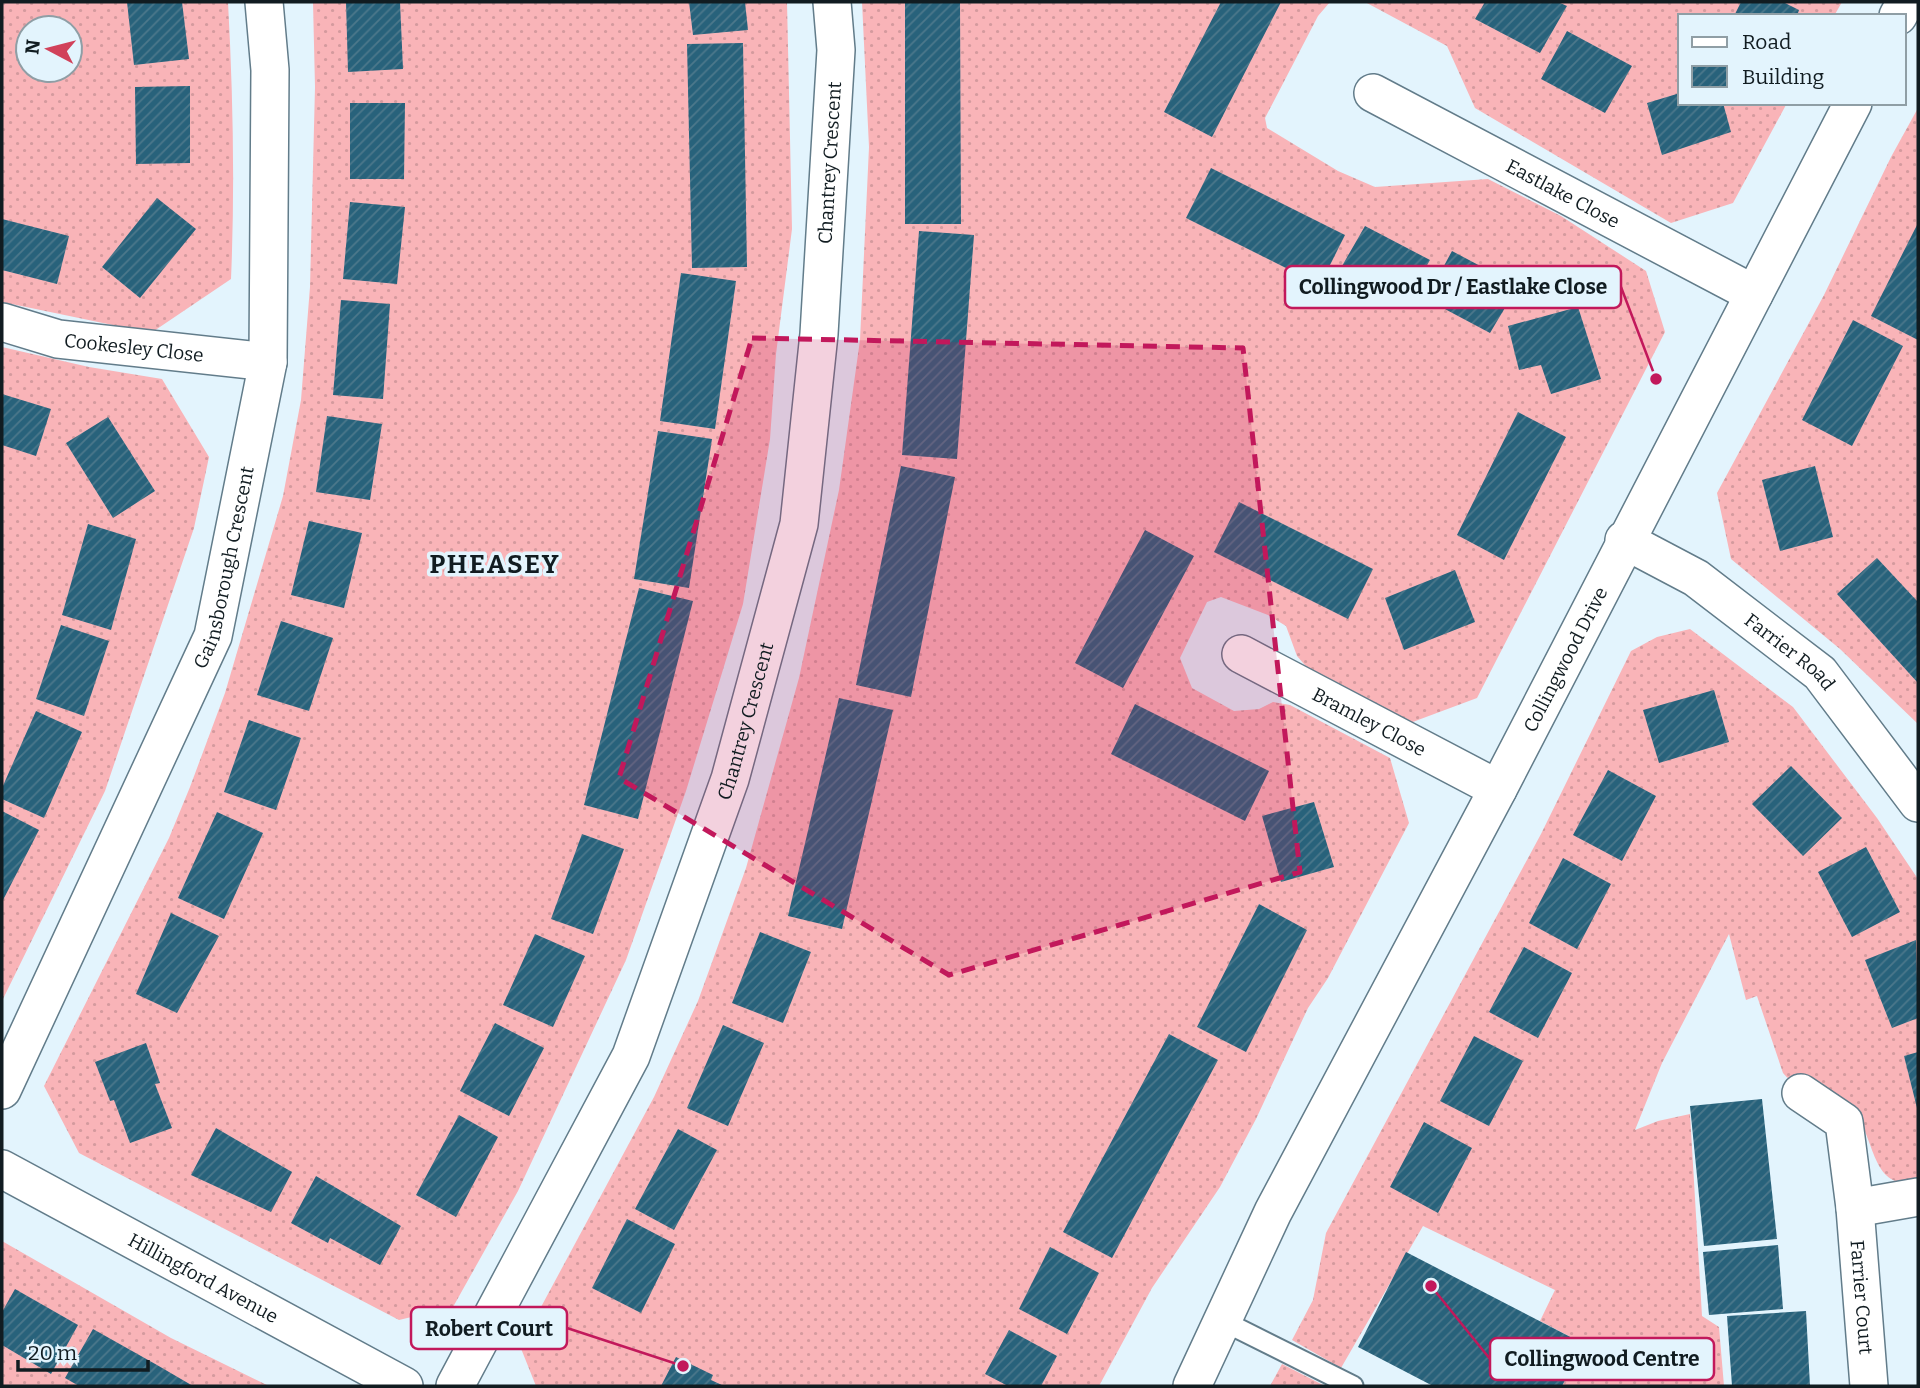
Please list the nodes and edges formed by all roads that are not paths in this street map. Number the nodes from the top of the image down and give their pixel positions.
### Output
1 (264, 2) edge
2 (832, 2) edge
3 (1373, 93) dead end
4 (1852, 105) edge
5 (1754, 294) junction
6 (2, 322) edge
7 (268, 362) junction
8 (1624, 540) junction
9 (1241, 654) dead end
10 (1498, 789) junction
11 (1918, 803) edge
12 (2, 1090) edge
13 (1801, 1093) dead end
14 (2, 1168) edge
15 (1918, 1197) edge
16 (1855, 1208) junction
17 (1273, 1212) junction
18 (1223, 1321) junction
19 (404, 1386) edge
20 (455, 1386) edge
21 (1168, 1386) edge
22 (1192, 1386) edge
23 (1353, 1386) edge
24 (1869, 1386) edge

1 - 7 street, Gainsborough Crescent
2 - 20 street, Chantrey Crescent
3 - 5 street, Eastlake Close
4 - 5 street, Collingwood Drive
5 - 8 street, Collingwood Drive
6 - 7 street, Cookesley Close
7 - 12 street, Gainsborough Crescent
8 - 10 street, Collingwood Drive
8 - 11 street, Farrier Road
9 - 10 street, Bramley Close
10 - 17 street, Collingwood Drive
13 - 16 street, Farrier Court
14 - 19 street, Hillingford Avenue
15 - 16 street
16 - 24 street, Farrier Court
17 - 18 street, Collingwood Drive
17 - 21 street, Collingwood Drive
18 - 22 street, Collingwood Drive
18 - 23 lane

